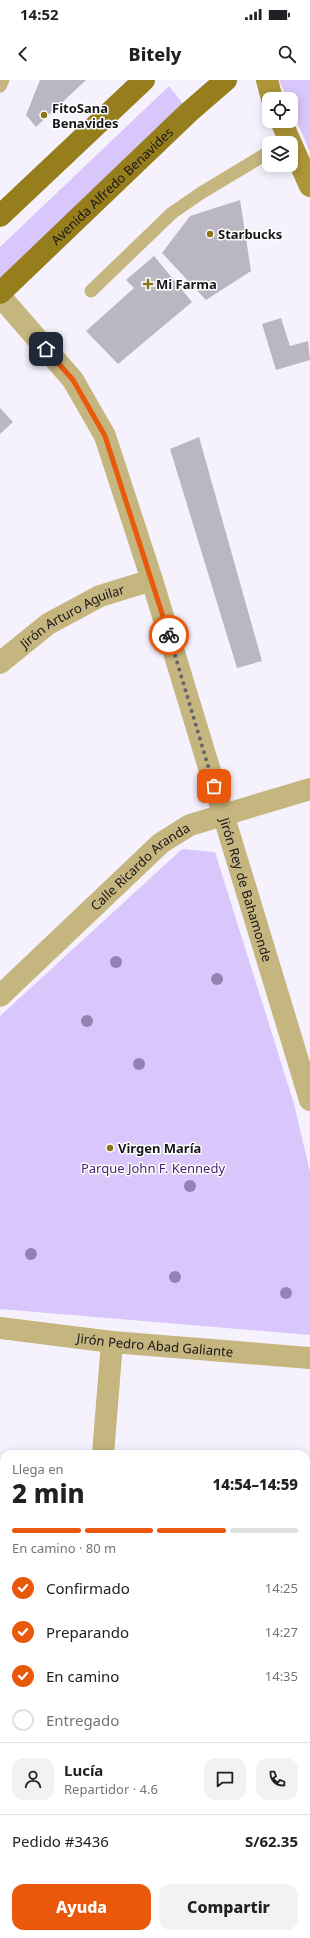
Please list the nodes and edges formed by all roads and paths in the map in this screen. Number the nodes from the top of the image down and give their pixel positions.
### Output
1 (3, 80) edge
2 (144, 80) edge
3 (226, 80) edge
4 (267, 80) edge
5 (0, 86) edge
6 (270, 92) edge
7 (284, 134) edge
8 (262, 156) edge
9 (310, 186) edge
10 (0, 216) edge
11 (91, 291) dead end
12 (0, 293) edge
13 (0, 296) edge
14 (152, 580) junction
15 (0, 664) edge
16 (310, 789) edge
17 (223, 815) junction
18 (0, 996) edge
19 (310, 1100) edge
20 (0, 1328) edge
21 (112, 1342) junction
22 (310, 1358) edge
23 (103, 1450) edge

1 - 5 lane
2 - 10 main road
3 - 12 main road, Avenida Alfredo Benavides
4 - 6 main road
7 - 9 main road
8 - 11 lane
13 - 14 street, Jirón Rey de Bahamonde
14 - 15 street, Jirón Arturo Aguilar
14 - 17 street, Jirón Rey de Bahamonde
16 - 17 street, Calle Ricardo Aranda
17 - 18 street, Calle Ricardo Aranda
17 - 19 street, Jirón Rey de Bahamonde
20 - 21 street, Jirón Pedro Abad Galiante
21 - 22 street, Jirón Pedro Abad Galiante
21 - 23 street

